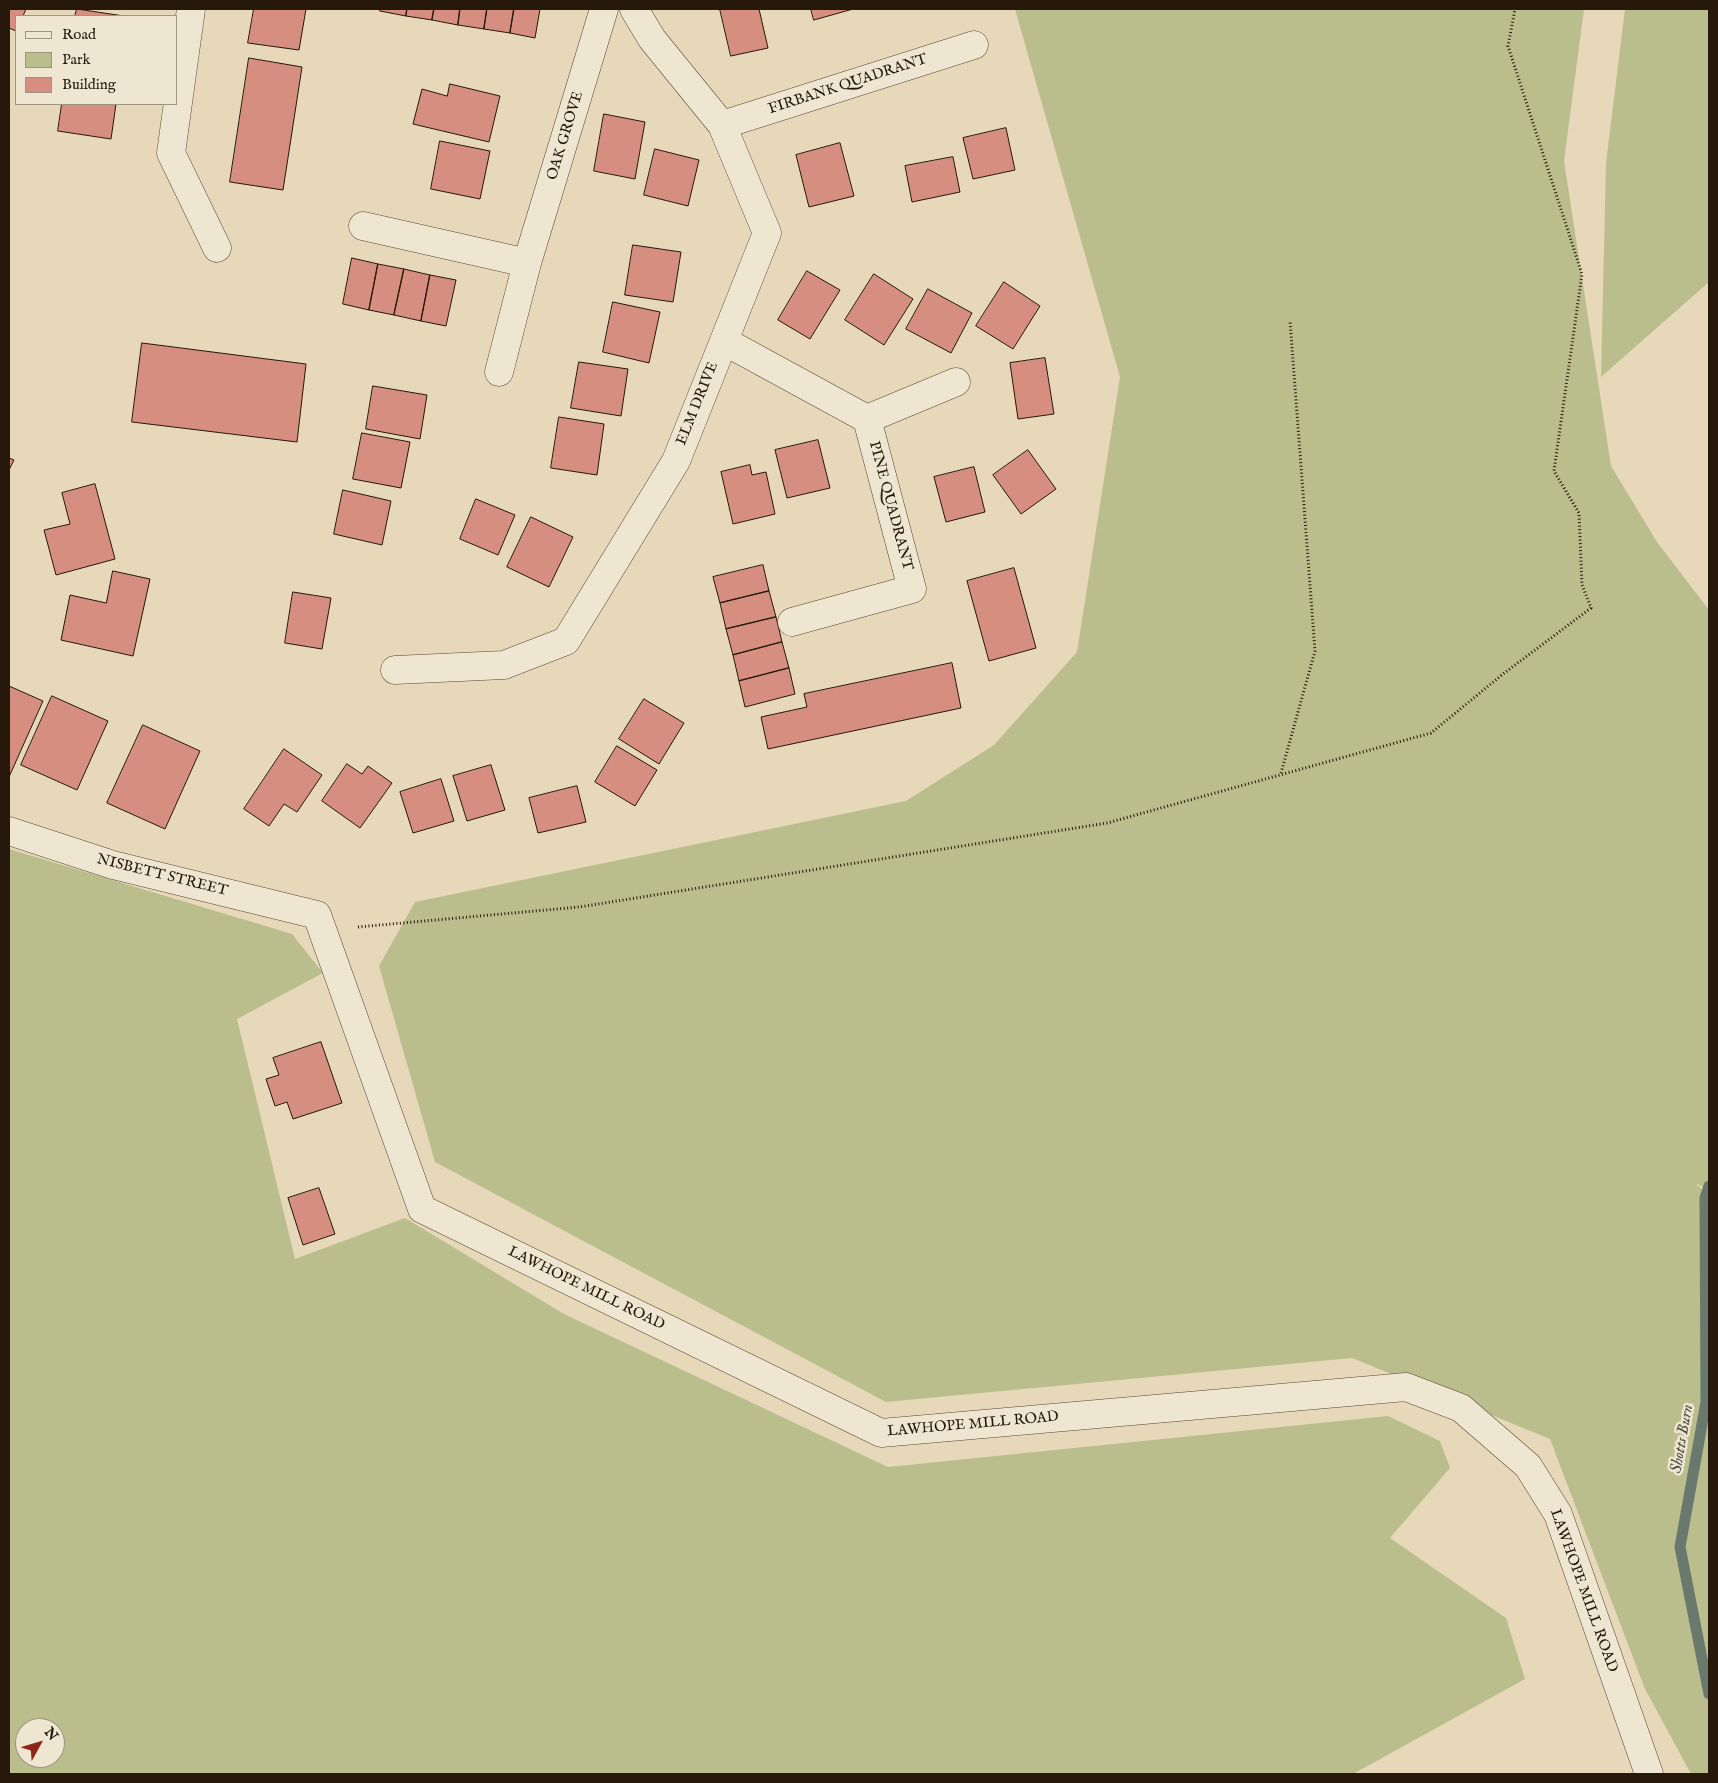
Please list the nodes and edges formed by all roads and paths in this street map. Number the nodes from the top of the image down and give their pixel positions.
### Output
1 (191, 9) edge
2 (604, 9) edge
3 (634, 9) edge
4 (1515, 9) edge
5 (974, 45) dead end
6 (178, 103) edge
7 (178, 105) edge
8 (722, 125) junction
9 (362, 226) dead end
10 (217, 248) dead end
11 (527, 263) junction
12 (1290, 321) dead end
13 (724, 342) junction
14 (499, 372) dead end
15 (956, 382) dead end
16 (867, 419) junction
17 (792, 622) dead end
18 (395, 670) dead end
19 (1281, 774) junction
20 (9, 831) edge
21 (320, 922) junction
22 (1648, 1774) edge

1 - 6 street
2 - 11 street, OAK GROVE
3 - 8 street, ELM DRIVE
4 - 19 path
5 - 8 street, FIRBANK QUADRANT
7 - 10 street
8 - 13 street, ELM DRIVE
9 - 11 street
11 - 14 street, OAK GROVE
12 - 19 path
13 - 16 street
13 - 18 street, ELM DRIVE
15 - 16 street
16 - 17 street, PINE QUADRANT
19 - 21 path
20 - 21 street, NISBETT STREET
21 - 22 street, LAWHOPE MILL ROAD

